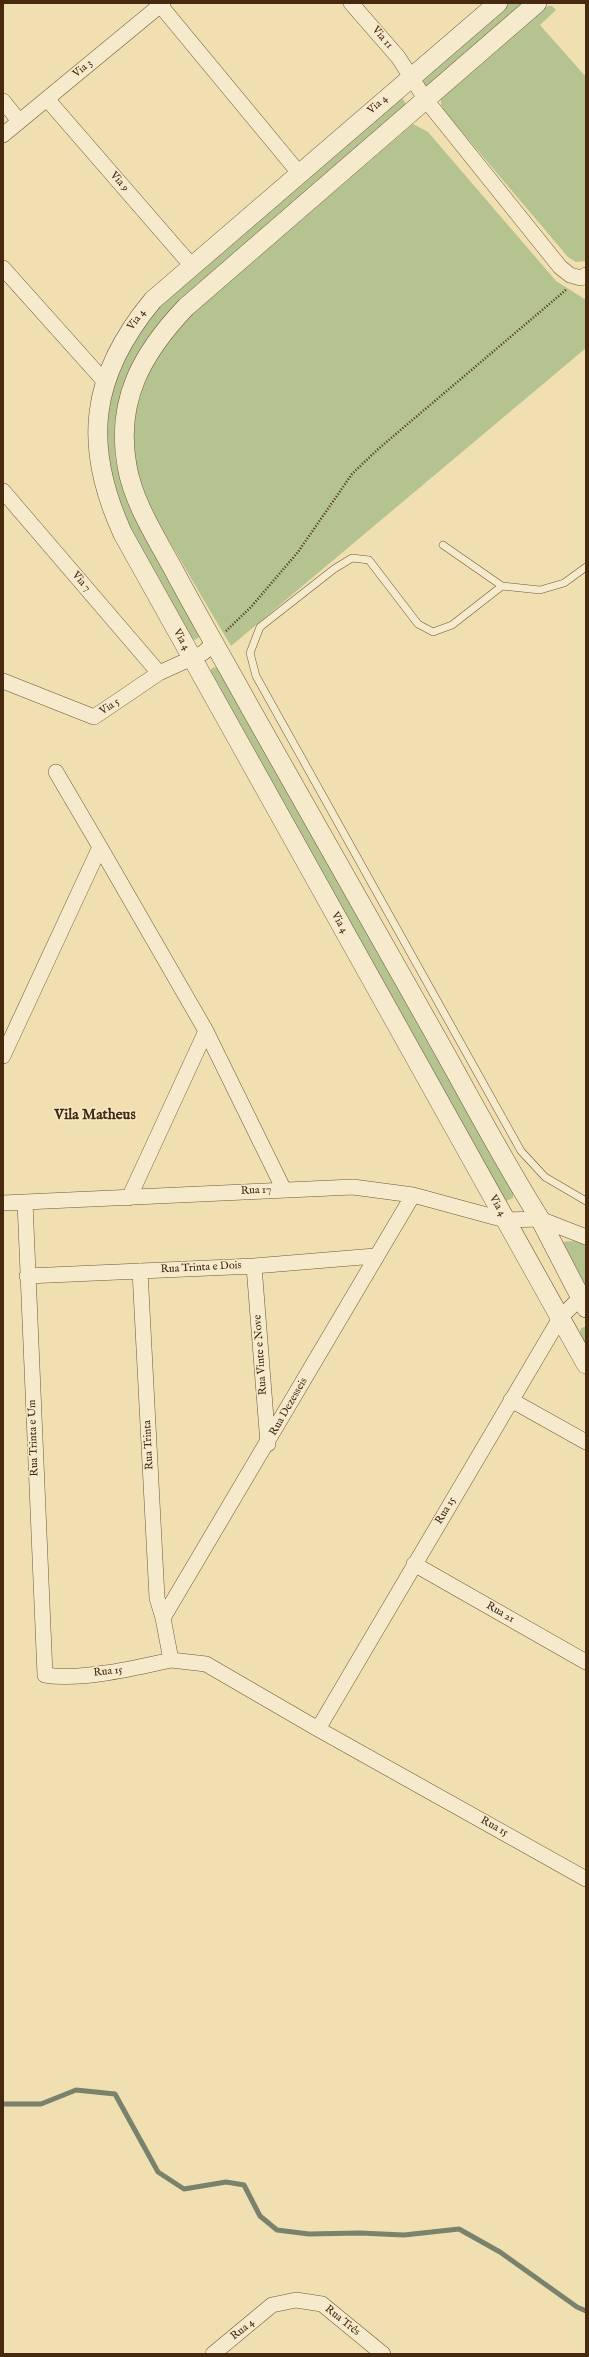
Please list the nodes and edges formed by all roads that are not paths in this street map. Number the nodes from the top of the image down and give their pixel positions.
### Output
1 (351, 3) edge
2 (498, 3) edge
3 (537, 3) edge
4 (161, 4) edge
5 (411, 76) junction
6 (47, 99) junction
7 (426, 100) junction
8 (3, 101) edge
9 (19, 121) junction
10 (3, 135) edge
11 (299, 173) junction
12 (191, 265) junction
13 (3, 268) edge
14 (584, 276) edge
15 (105, 382) junction
16 (3, 491) edge
17 (443, 545) dead end
18 (586, 567) edge
19 (502, 586) junction
20 (214, 643) junction
21 (191, 659) junction
22 (159, 674) junction
23 (3, 680) edge
24 (56, 772) dead end
25 (100, 847) junction
26 (206, 1031) junction
27 (3, 1056) edge
28 (284, 1190) junction
29 (413, 1195) junction
30 (129, 1198) junction
31 (586, 1201) edge
32 (24, 1202) junction
33 (3, 1203) edge
34 (540, 1219) junction
35 (505, 1220) junction
36 (586, 1237) edge
37 (375, 1256) junction
38 (254, 1266) junction
39 (140, 1271) junction
40 (27, 1276) junction
41 (583, 1303) edge
42 (560, 1318) junction
43 (586, 1364) edge
44 (511, 1400) junction
45 (586, 1442) edge
46 (268, 1444) junction
47 (414, 1564) junction
48 (163, 1618) junction
49 (171, 1660) junction
50 (586, 1662) edge
51 (45, 1675) joint
52 (318, 1729) junction
53 (586, 1879) edge
54 (272, 2305) joint
55 (213, 2354) edge
56 (383, 2354) edge

1 - 5 street, Via 11
2 - 5 street, Via 4
3 - 7 street
4 - 6 street, Via 3
4 - 11 street
5 - 7 street, Via 11
5 - 11 street, Via 4
6 - 9 street, Via 3
6 - 12 street, Via 9
7 - 14 street, Via 11
7 - 20 street
8 - 9 street
9 - 10 street, Via 3
11 - 12 street, Via 4
12 - 15 street, Via 4
13 - 15 street
15 - 21 street, Via 4
16 - 22 street, Via 7
17 - 19 lane
18 - 19 lane
19 - 31 lane
20 - 21 street, Via 5
20 - 34 street
21 - 22 street, Via 5
21 - 35 street, Via 4
22 - 23 street, Via 5
24 - 25 street
25 - 26 street
25 - 27 street
26 - 28 street
26 - 30 street
28 - 29 street, Rua 17
28 - 30 street, Rua 17
29 - 35 street, Rua 17
29 - 37 street, Rua Dezesseis
30 - 32 street, Rua 17
32 - 33 street, Rua 17
32 - 40 street, Rua Trinta e Um
34 - 35 street, Rua 17
34 - 36 street
34 - 41 street
35 - 42 street, Via 4
37 - 38 street, Rua Trinta e Dois
37 - 46 street, Rua Dezesseis
38 - 39 street, Rua Trinta e Dois
38 - 46 street, Rua Vinte e Nove
39 - 40 street, Rua Trinta e Dois
39 - 48 street, Rua Trinta
40 - 51 street, Rua Trinta e Um
41 - 42 street, Rua 15
42 - 43 street, Via 4
42 - 44 street, Rua 15
44 - 45 street
44 - 47 street, Rua 15
46 - 48 street, Rua Dezesseis
47 - 50 street, Rua 21
47 - 52 street, Rua 15
48 - 49 street
49 - 51 street, Rua 15
49 - 52 street, Rua 15
52 - 53 street, Rua 15
54 - 55 street, Rua 4
54 - 56 street, Rua Três

